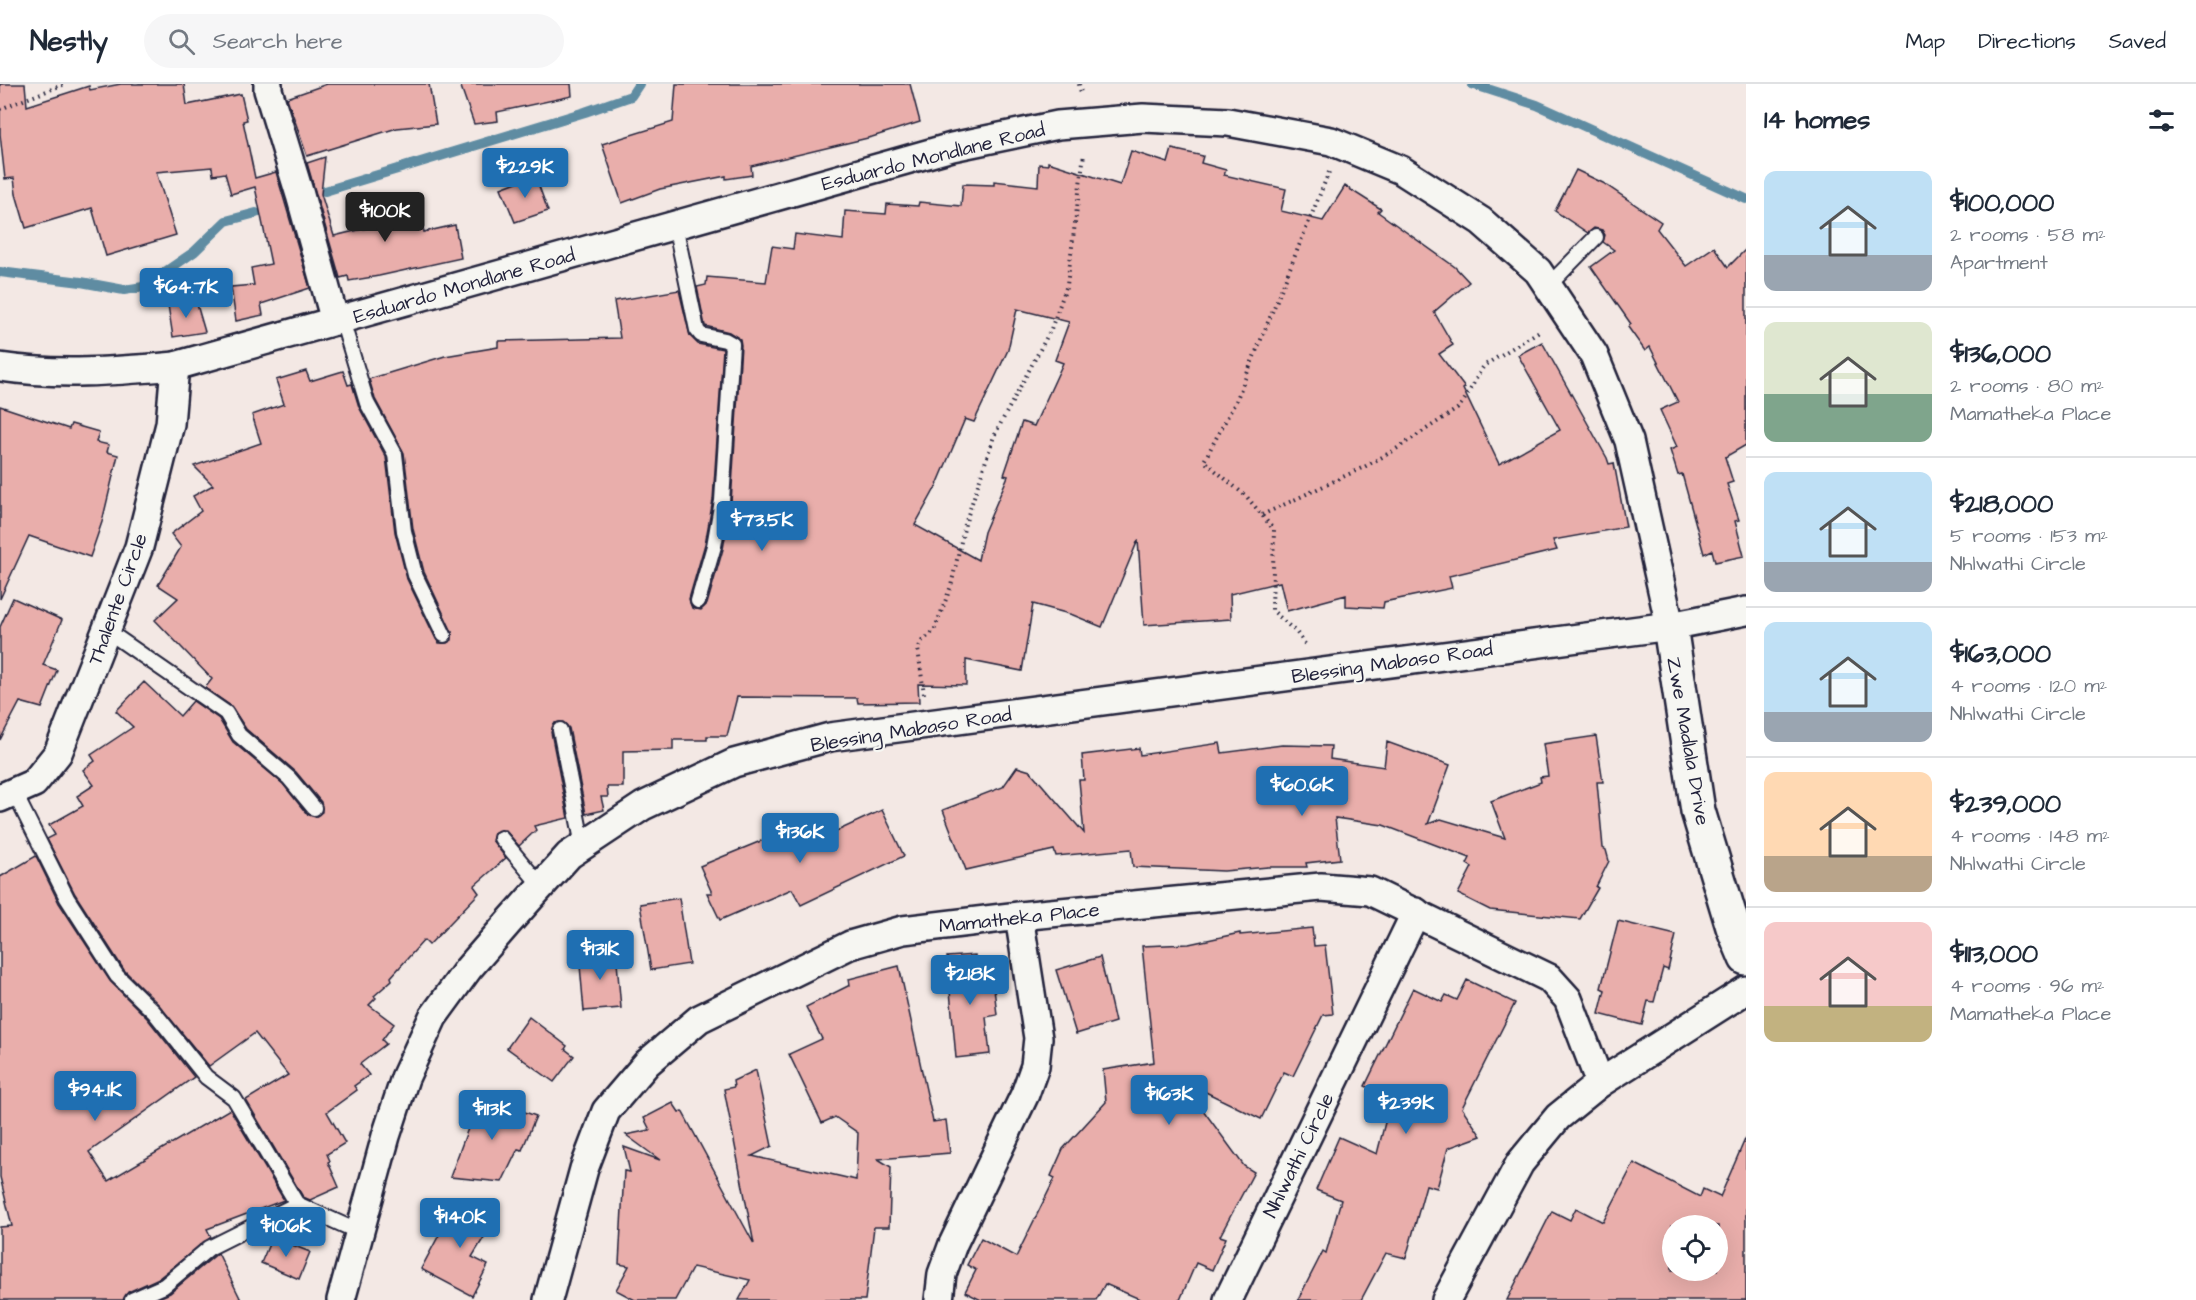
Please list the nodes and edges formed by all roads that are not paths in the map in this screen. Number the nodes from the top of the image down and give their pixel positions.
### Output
1 (268, 84) edge
2 (675, 225) junction
3 (1596, 237) dead end
4 (1548, 286) junction
5 (339, 320) junction
6 (175, 366) junction
7 (0, 367) edge
8 (698, 601) dead end
9 (1746, 610) edge
10 (1670, 626) junction
11 (106, 630) junction
12 (444, 635) dead end
13 (560, 730) dead end
14 (7, 795) edge
15 (314, 808) dead end
16 (501, 838) dead end
17 (583, 846) junction
18 (541, 886) junction
19 (1416, 912) junction
20 (1019, 916) junction
21 (1746, 958) edge
22 (1746, 990) edge
23 (1600, 1083) junction
24 (297, 1204) junction
25 (359, 1232) junction
26 (132, 1300) edge
27 (341, 1300) edge
28 (548, 1300) edge
29 (939, 1300) edge
30 (1228, 1300) edge
31 (1446, 1300) edge

1 - 5 street
2 - 4 street, Esduardo Mondlane Road
2 - 5 street, Esduardo Mondlane Road
2 - 8 lane
3 - 4 lane
4 - 10 street, Esduardo Mondlane Road
5 - 6 street, Esduardo Mondlane Road
5 - 12 lane
6 - 7 street, Esduardo Mondlane Road
6 - 11 street, Thalente Circle
9 - 10 street, Blessing Mabaso Road
10 - 17 street, Blessing Mabaso Road
10 - 21 street, Zwe Madlala Drive
11 - 14 street, Thalente Circle
11 - 15 lane
13 - 17 lane
14 - 24 lane
16 - 18 lane
17 - 18 street, Blessing Mabaso Road
18 - 25 street, Blessing Mabaso Road
19 - 20 street, Mamatheka Place
19 - 23 street, Mamatheka Place
19 - 30 street, Nhlwathi Circle
20 - 28 street, Mamatheka Place
20 - 29 street
22 - 23 street
23 - 31 street
24 - 25 lane
24 - 26 lane
25 - 27 street, Blessing Mabaso Road

